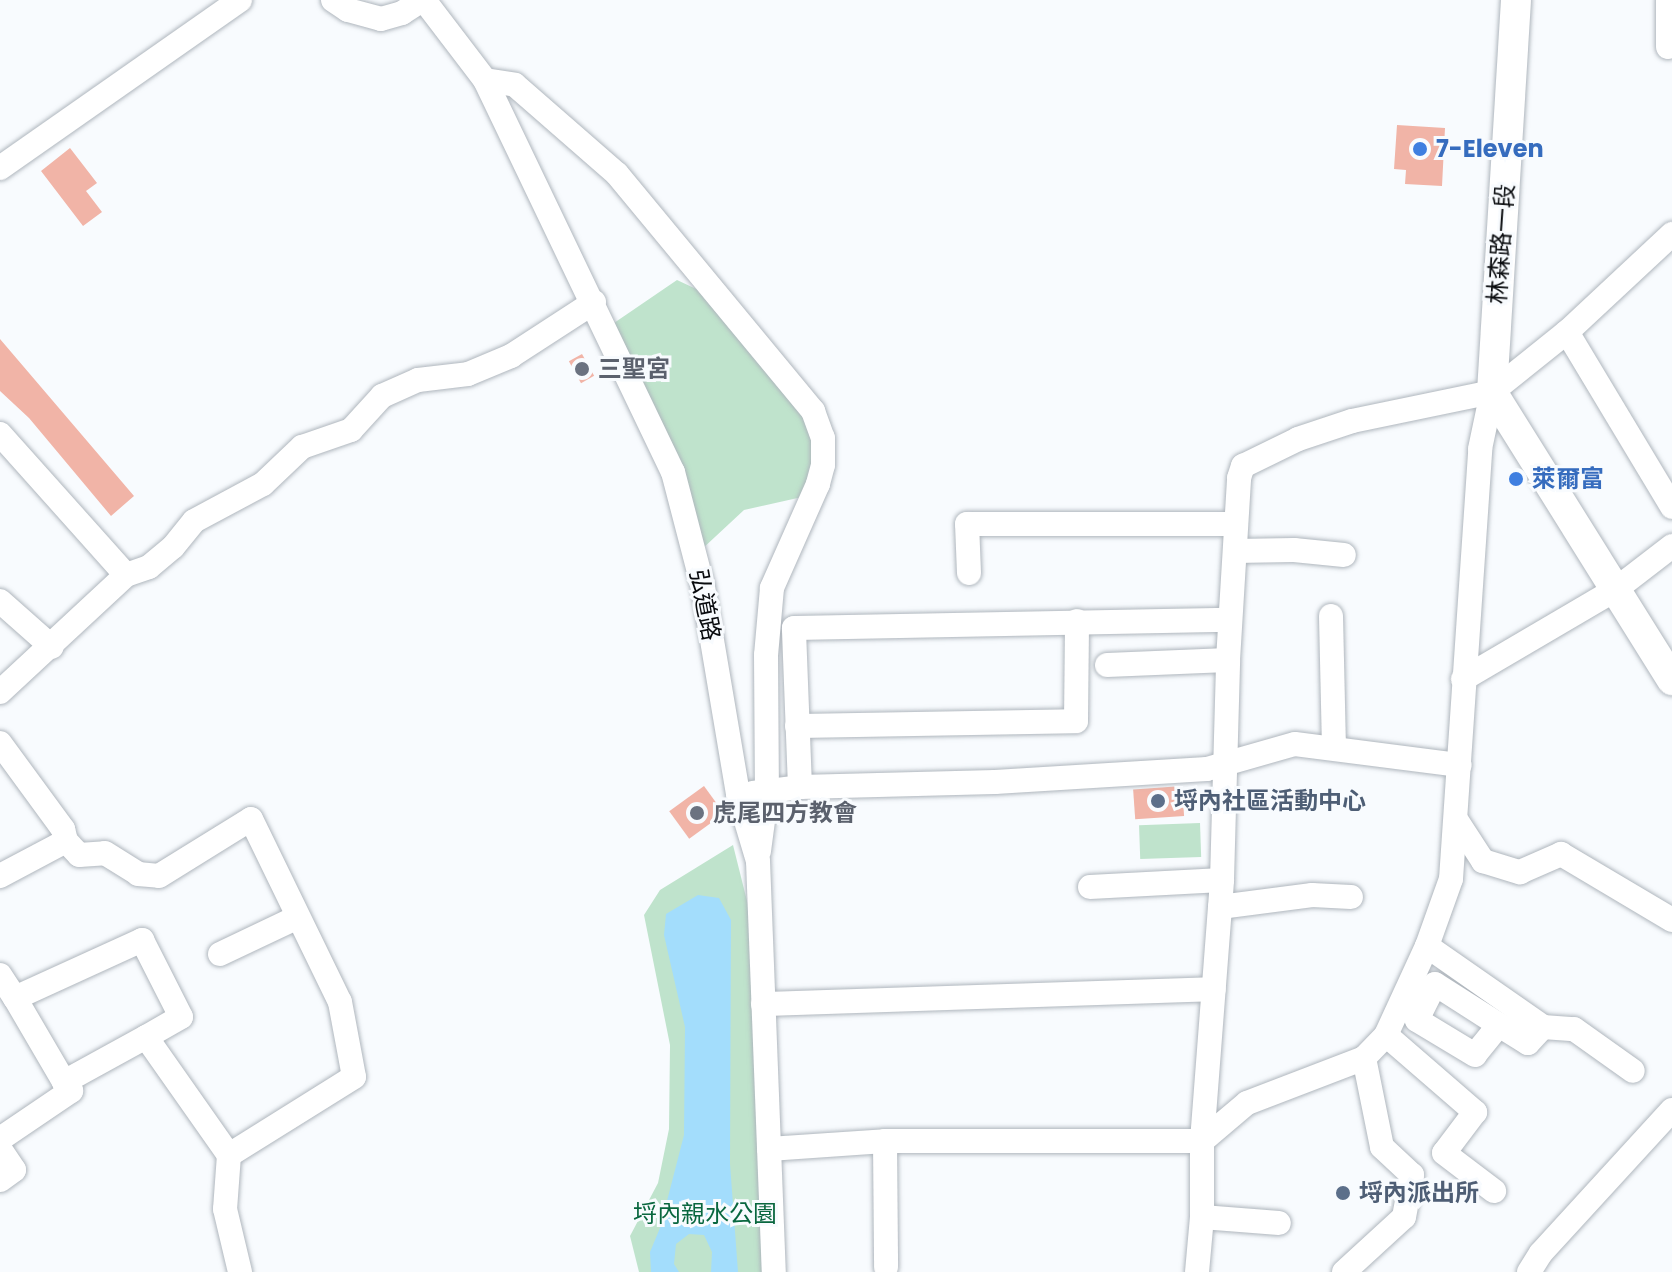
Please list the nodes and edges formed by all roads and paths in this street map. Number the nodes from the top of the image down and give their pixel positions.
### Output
1 (240, 0) edge
2 (333, 0) edge
3 (423, 0) edge
4 (1516, 0) edge
5 (1668, 0) edge
6 (1668, 47) dead end
7 (485, 80) junction
8 (0, 168) edge
9 (1672, 234) edge
10 (594, 302) junction
11 (1567, 332) junction
12 (1492, 392) junction
13 (0, 434) edge
14 (1672, 507) edge
15 (1236, 524) junction
16 (1672, 546) edge
17 (1235, 551) junction
18 (1344, 555) dead end
19 (969, 573) dead end
20 (126, 575) junction
21 (1615, 590) junction
22 (0, 601) edge
23 (1331, 616) dead end
24 (1230, 620) junction
25 (1077, 621) junction
26 (52, 647) junction
27 (1228, 660) junction
28 (1107, 665) dead end
29 (1463, 679) junction
30 (1672, 680) edge
31 (0, 692) edge
32 (797, 726) junction
33 (0, 743) edge
34 (1334, 748) junction
35 (1228, 765) junction
36 (1460, 765) junction
37 (800, 787) junction
38 (767, 791) junction
39 (738, 794) junction
40 (1457, 821) junction
41 (66, 841) junction
42 (758, 861) junction
43 (0, 876) edge
44 (1222, 880) junction
45 (1090, 887) dead end
46 (1351, 897) dead end
47 (1220, 907) junction
48 (298, 917) junction
49 (1672, 920) edge
50 (1427, 946) junction
51 (220, 954) dead end
52 (0, 975) edge
53 (1214, 989) junction
54 (15, 998) junction
55 (763, 1004) junction
56 (1499, 1025) dead end
57 (1543, 1027) junction
58 (1386, 1035) junction
59 (146, 1037) junction
60 (1364, 1058) junction
61 (1633, 1071) dead end
62 (64, 1082) junction
63 (1672, 1110) edge
64 (0, 1139) edge
65 (885, 1141) junction
66 (1202, 1141) junction
67 (0, 1149) edge
68 (769, 1149) junction
69 (229, 1155) junction
70 (0, 1180) edge
71 (1494, 1191) dead end
72 (1202, 1217) junction
73 (1279, 1223) dead end
74 (886, 1267) dead end
75 (240, 1272) edge
76 (774, 1272) edge
77 (1197, 1272) edge
78 (1344, 1272) edge
79 (1529, 1272) edge

1 - 8 street
2 - 3 street
3 - 7 street, 弘道路
4 - 12 main road, 林森路一段
5 - 6 street
7 - 10 street, 弘道路
7 - 38 street
9 - 11 street
10 - 20 street
10 - 39 street, 弘道路
11 - 12 street
11 - 14 street
12 - 15 street
12 - 21 main road
12 - 29 street
13 - 20 street
15 - 17 street
15 - 19 street
16 - 21 street
17 - 18 street
17 - 24 street
20 - 26 street
21 - 29 street
21 - 30 main road
22 - 26 street
23 - 34 street
24 - 25 street
24 - 27 street
25 - 32 street
25 - 32 street
26 - 31 street
27 - 28 street
27 - 35 street
29 - 36 street
32 - 37 street
33 - 41 street
34 - 35 street
34 - 36 street
35 - 37 street
35 - 44 street
36 - 40 street
37 - 38 street
38 - 39 street
38 - 42 street
39 - 42 street, 弘道路
40 - 49 street
40 - 50 street
41 - 43 street
41 - 48 street
42 - 55 street, 弘道路
44 - 45 street
44 - 47 street
46 - 47 street
47 - 53 street
48 - 51 street
48 - 69 street
50 - 57 street
50 - 58 street
52 - 54 street
53 - 55 street
53 - 66 street
54 - 59 street
54 - 62 street
55 - 68 street, 弘道路
56 - 57 street
57 - 61 street
58 - 60 street
58 - 71 street
59 - 62 street
59 - 69 street
60 - 66 street
60 - 78 street
62 - 64 street
63 - 79 street
65 - 66 street
65 - 68 street
65 - 74 street
66 - 72 street
67 - 70 street
68 - 76 street, 弘道路
69 - 75 street
72 - 73 street
72 - 77 street

